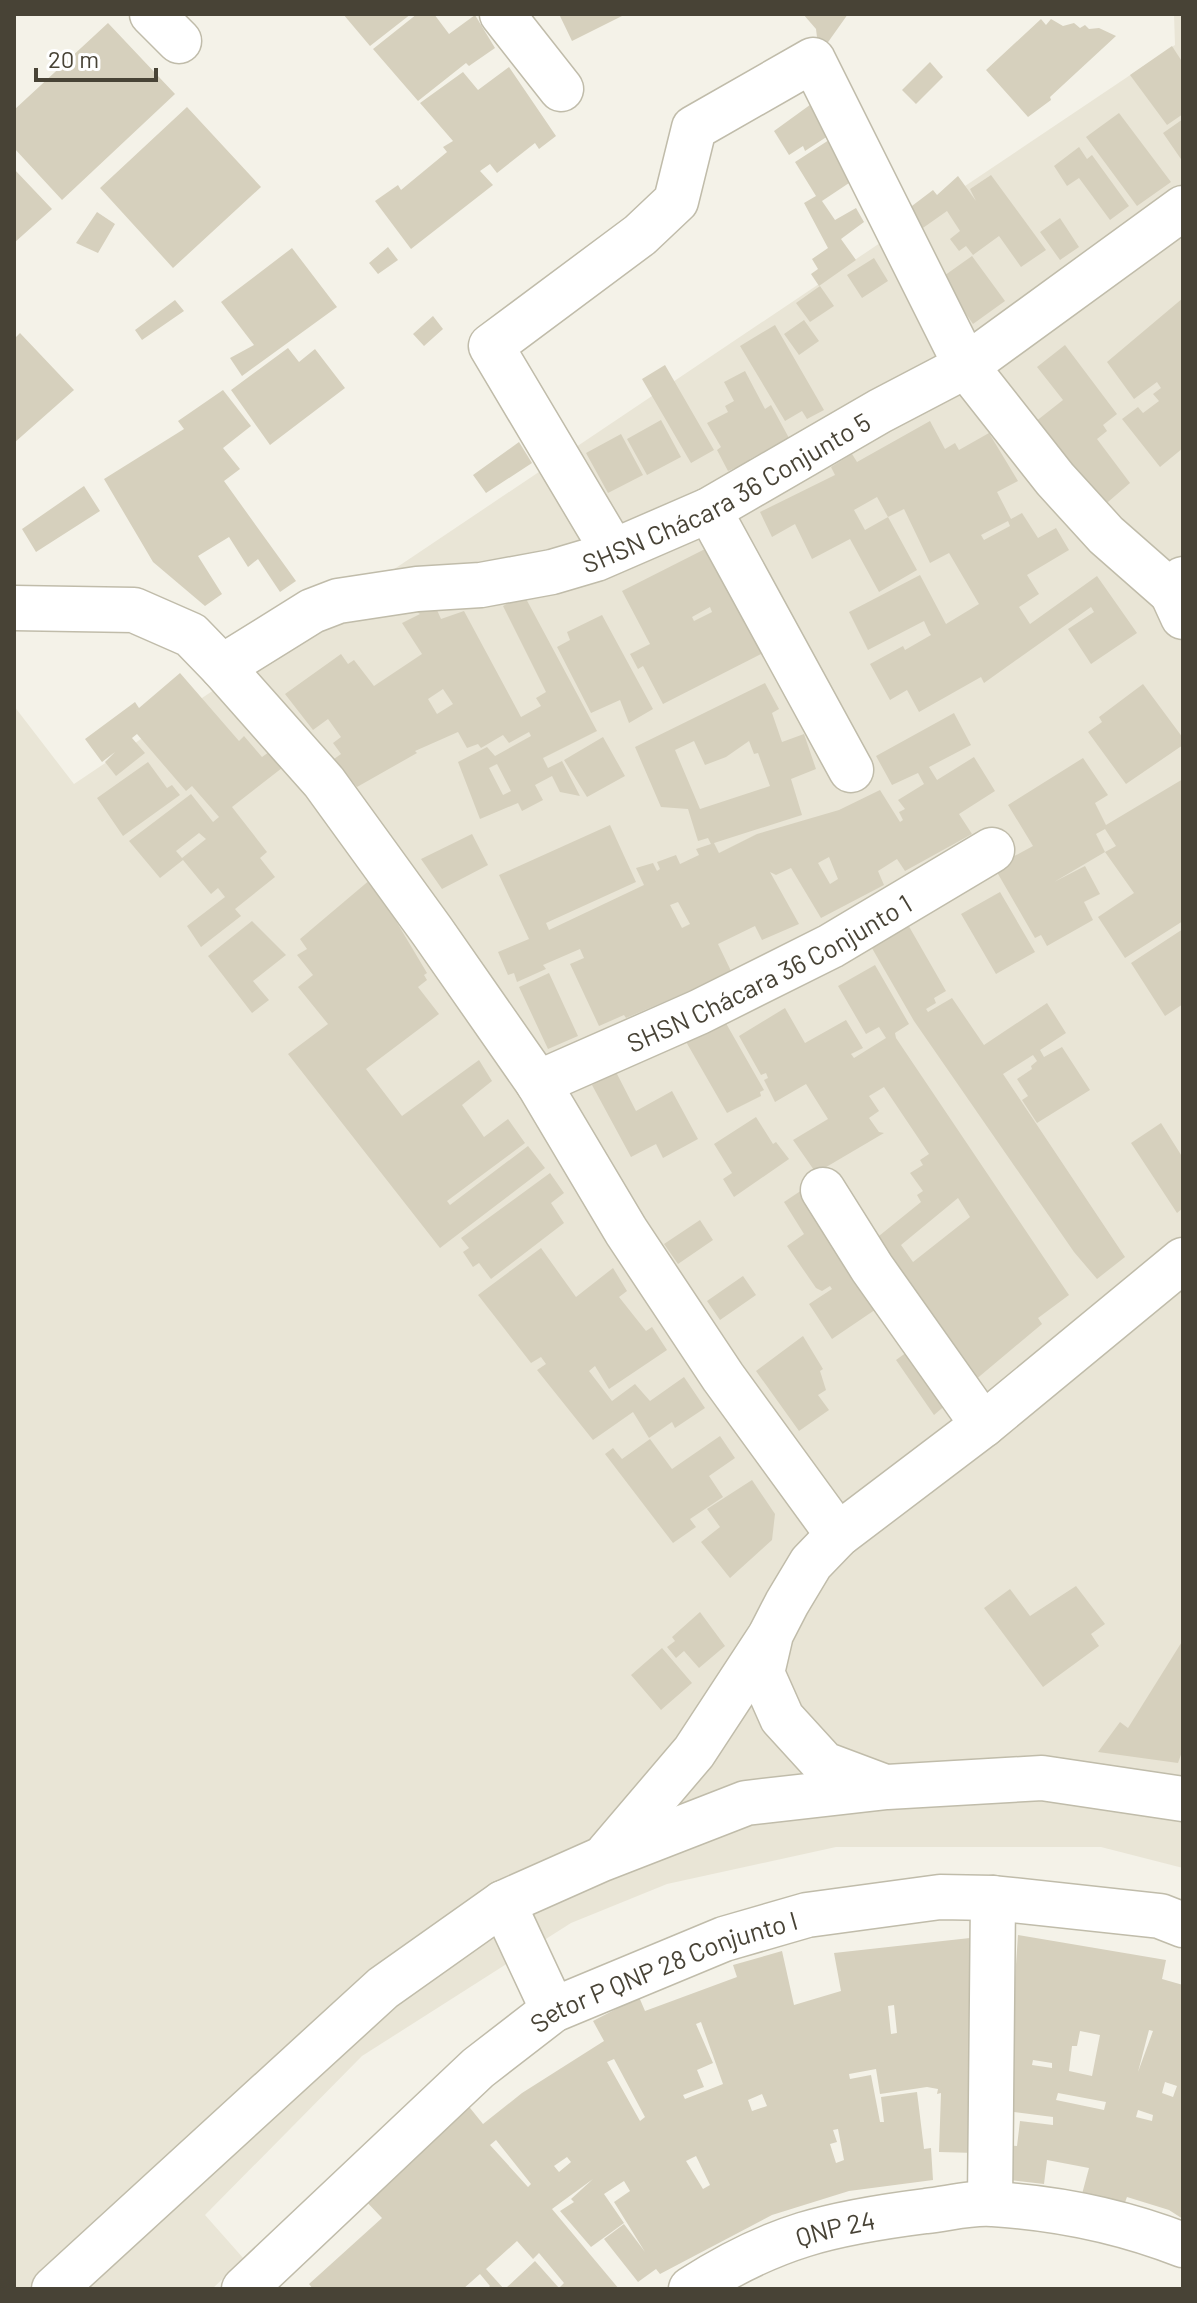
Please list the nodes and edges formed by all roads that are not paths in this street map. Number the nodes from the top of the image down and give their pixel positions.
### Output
1 (502, 14) edge
2 (561, 89) dead end
3 (1183, 208) edge
4 (966, 366) junction
5 (709, 510) junction
6 (613, 551) junction
7 (1179, 596) edge
8 (14, 608) edge
9 (222, 667) junction
10 (851, 770) dead end
11 (992, 850) dead end
12 (538, 1083) junction
13 (823, 1190) dead end
14 (1183, 1260) edge
15 (983, 1425) junction
16 (838, 1535) junction
17 (771, 1634) junction
18 (887, 1787) junction
19 (1183, 1799) edge
20 (602, 1859) junction
21 (993, 1898) junction
22 (503, 1903) junction
23 (1183, 1925) edge
24 (553, 2010) junction
25 (990, 2203) junction
26 (1183, 2245) edge
27 (258, 2285) edge
28 (54, 2289) edge
29 (691, 2289) edge

1 - 2 street
3 - 4 street, SHSN Chácara 36 Conjunto 5
4 - 5 street, SHSN Chácara 36 Conjunto 5
4 - 6 street
4 - 7 street
5 - 6 street, SHSN Chácara 36 Conjunto 5
5 - 10 street
6 - 9 street, SHSN Chácara 36 Conjunto 5
8 - 9 street
9 - 12 street
11 - 12 street, SHSN Chácara 36 Conjunto 1
12 - 16 street
13 - 15 street
14 - 15 street
15 - 16 street
16 - 17 street
17 - 18 street
17 - 20 street
18 - 19 street
18 - 20 street
20 - 22 street
21 - 23 street, Setor P QNP 28 Conjunto I
21 - 24 street, Setor P QNP 28 Conjunto I
21 - 25 street
22 - 24 street
22 - 28 street
24 - 27 street, Setor P QNP 28 Conjunto I
25 - 26 street, QNP 24
25 - 29 street, QNP 24

